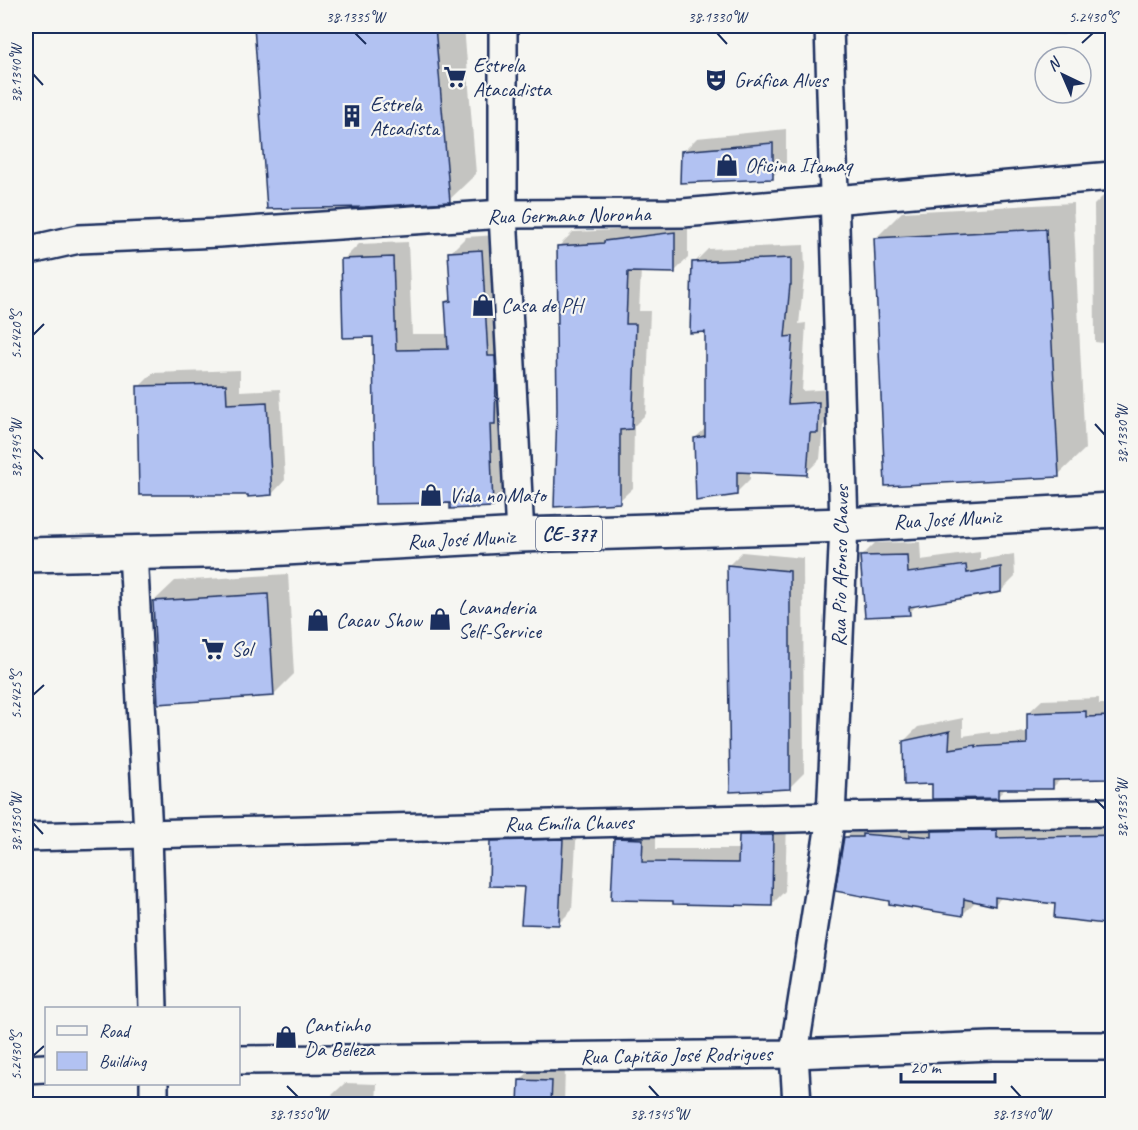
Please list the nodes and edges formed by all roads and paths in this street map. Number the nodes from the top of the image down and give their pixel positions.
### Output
1 (502, 26) edge
2 (829, 26) edge
3 (1113, 176) edge
4 (835, 201) junction
5 (503, 214) junction
6 (26, 251) edge
7 (1113, 510) edge
8 (844, 525) junction
9 (520, 536) junction
10 (133, 552) junction
11 (26, 555) edge
12 (1113, 813) edge
13 (831, 817) junction
14 (148, 833) junction
15 (26, 837) edge
16 (153, 1007) edge
17 (1113, 1046) edge
18 (794, 1054) junction
19 (240, 1060) edge
20 (45, 1068) edge
21 (26, 1069) edge
22 (154, 1085) edge
23 (154, 1104) edge
24 (797, 1104) edge

1 - 5 street
2 - 4 street, Rua Pio Afonso Chaves
3 - 4 street, Rua Germano Noronha
4 - 5 street, Rua Germano Noronha
4 - 8 street, Rua Pio Afonso Chaves
5 - 6 street, Rua Germano Noronha
5 - 9 street
7 - 8 main road, Rua José Muniz / CE-377
8 - 9 main road, Rua José Muniz / CE-377
8 - 13 street, Rua Pio Afonso Chaves
9 - 10 main road, Rua José Muniz / CE-377
10 - 11 main road, Rua José Muniz / CE-377
10 - 14 street
12 - 13 street, Rua Emília Chaves
13 - 14 street, Rua Emília Chaves
13 - 18 street, Rua Pio Afonso Chaves
14 - 15 street, Rua Emília Chaves
14 - 16 street
17 - 18 street, Rua Capitão José Rodrigues
18 - 19 street, Rua Capitão José Rodrigues
18 - 24 street, Rua Pio Afonso Chaves
20 - 21 street
22 - 23 street

